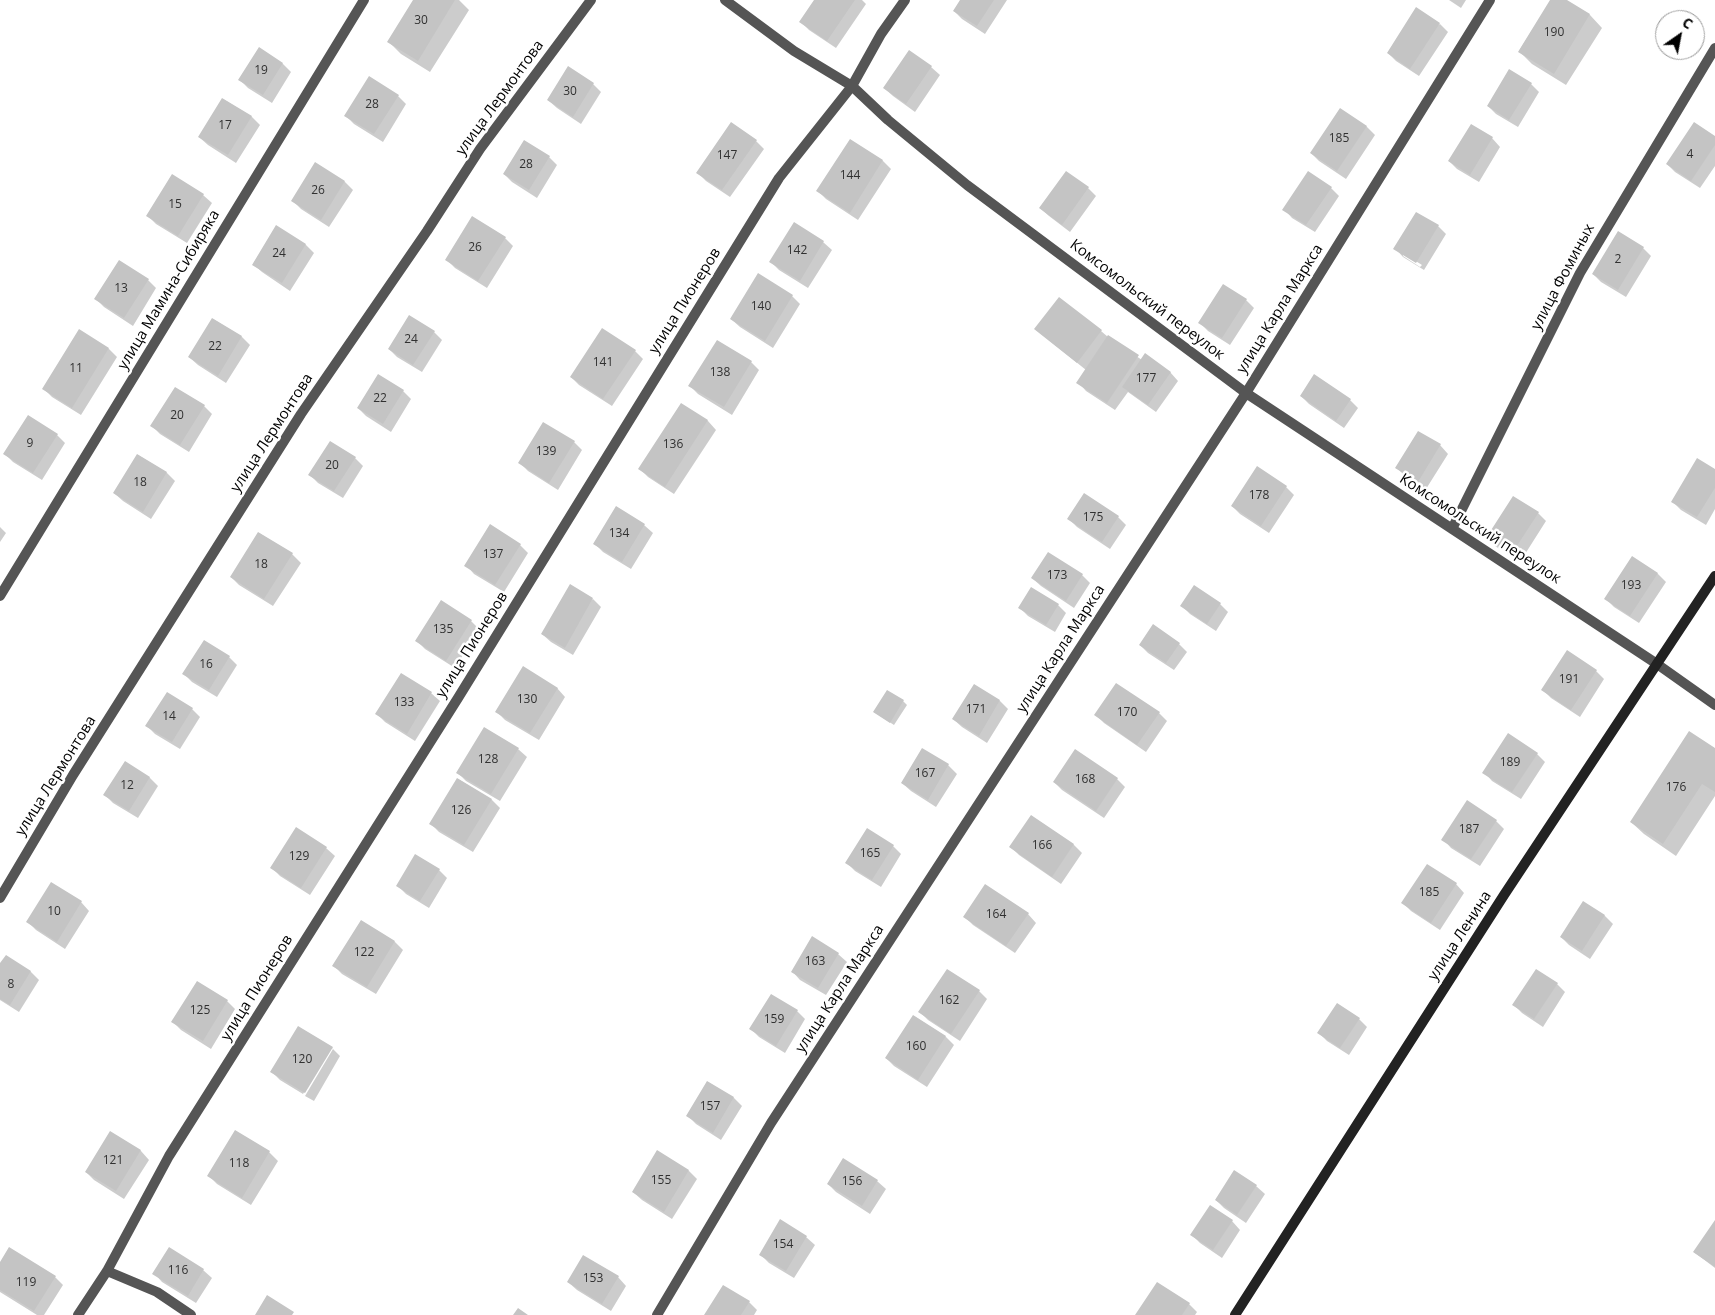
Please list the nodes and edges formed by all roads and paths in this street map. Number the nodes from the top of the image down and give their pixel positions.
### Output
1 (364, 0) edge
2 (591, 0) edge
3 (725, 0) edge
4 (905, 0) edge
5 (1490, 0) edge
6 (1715, 48) edge
7 (852, 86) junction
8 (1246, 392) junction
9 (1452, 529) junction
10 (1715, 576) edge
11 (0, 596) edge
12 (1657, 664) junction
13 (1715, 705) edge
14 (0, 898) edge
15 (107, 1271) junction
16 (78, 1315) edge
17 (191, 1315) edge
18 (657, 1315) edge
19 (1235, 1315) edge

1 - 11 street, улица Мамина-Сибиряка
2 - 14 street, улица Лермонтова
3 - 7 street, Комсомольский переулок
4 - 7 street, улица Пионеров
5 - 8 street, улица Карла Маркса
6 - 9 street, улица Фоминых
7 - 8 street, Комсомольский переулок
7 - 15 street, улица Пионеров
8 - 9 street, Комсомольский переулок
8 - 18 street, улица Карла Маркса
9 - 12 street, Комсомольский переулок
10 - 12 main road, улица Ленина
12 - 13 street, Комсомольский переулок
12 - 19 main road, улица Ленина
15 - 16 street, улица Пионеров
15 - 17 street

